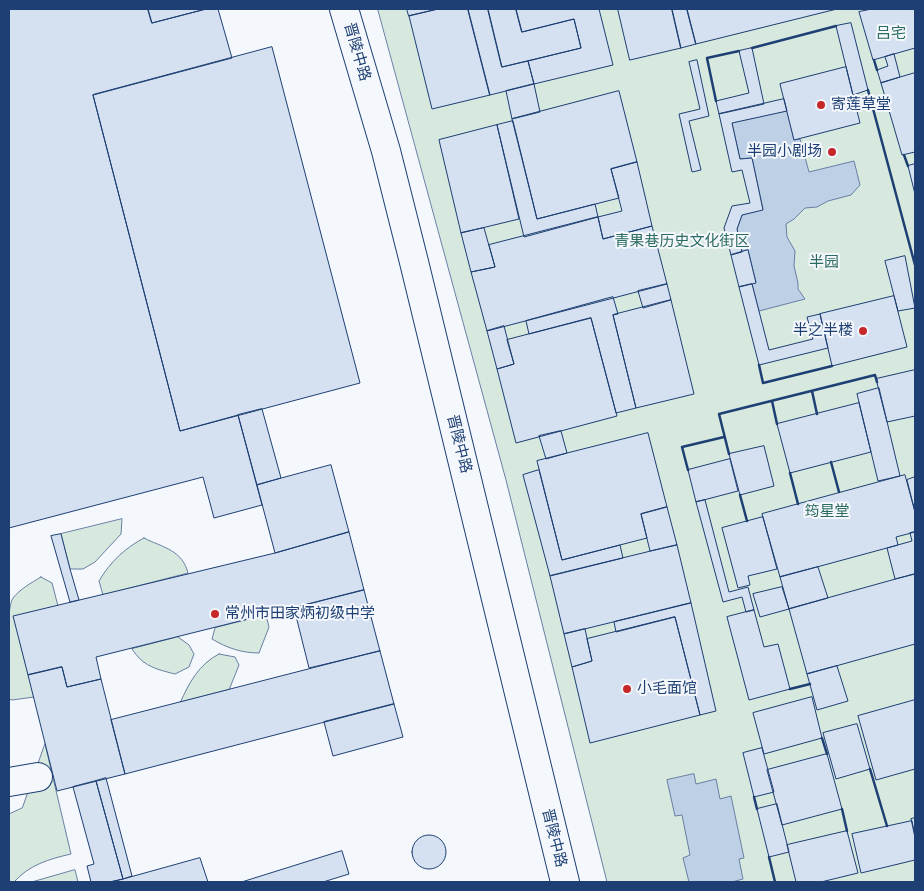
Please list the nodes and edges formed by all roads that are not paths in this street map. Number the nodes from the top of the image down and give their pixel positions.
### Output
1 (344, 9) edge
2 (38, 778) dead end
3 (9, 782) edge
4 (565, 882) edge

1 - 4 main road, 晋陵中路
2 - 3 main road

